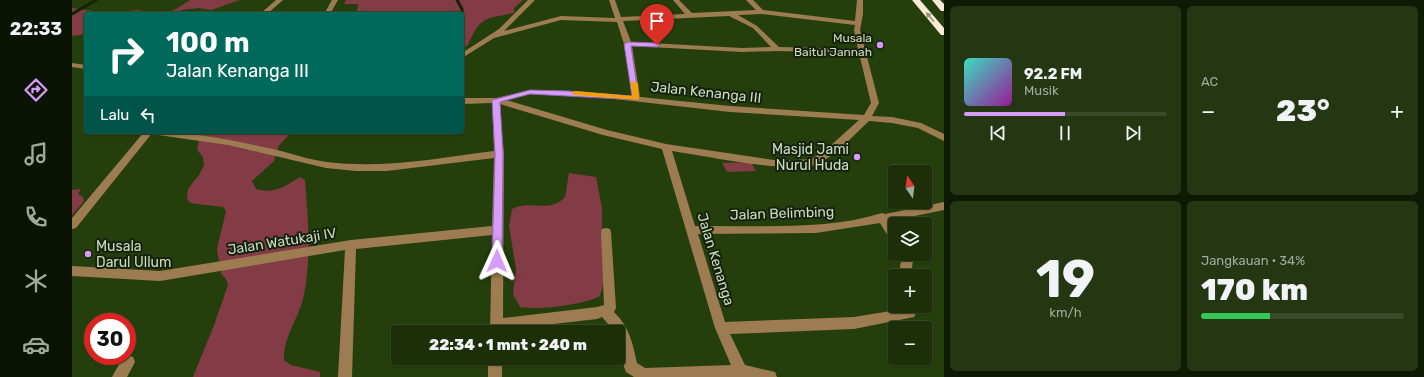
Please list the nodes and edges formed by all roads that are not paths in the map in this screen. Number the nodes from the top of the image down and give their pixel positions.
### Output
1 (280, 0) edge
2 (335, 0) edge
3 (532, 0) edge
4 (612, 0) edge
5 (676, 0) edge
6 (749, 0) edge
7 (860, 0) edge
8 (916, 0) edge
9 (936, 0) edge
10 (944, 9) edge
11 (265, 12) edge
12 (328, 12) edge
13 (761, 12) junction
14 (731, 14) junction
15 (692, 16) junction
16 (619, 20) junction
17 (858, 23) junction
18 (944, 33) edge
19 (493, 36) junction
20 (628, 44) junction
21 (777, 49) junction
22 (862, 51) junction
23 (464, 55) edge
24 (72, 65) edge
25 (84, 67) edge
26 (636, 98) junction
27 (496, 100) junction
28 (464, 101) edge
29 (867, 118) junction
30 (147, 134) edge
31 (172, 134) edge
32 (944, 138) edge
33 (666, 147) junction
34 (499, 154) junction
35 (944, 206) edge
36 (882, 217) junction
37 (72, 225) edge
38 (888, 227) edge
39 (497, 230) junction
40 (691, 230) junction
41 (606, 232) dead end
42 (351, 245) junction
43 (72, 271) edge
44 (605, 311) junction
45 (910, 313) edge
46 (496, 325) edge
47 (515, 325) edge
48 (721, 328) junction
49 (126, 365) edge
50 (495, 365) edge
51 (741, 374) edge
52 (119, 377) edge
53 (345, 377) edge
54 (495, 377) edge
55 (770, 377) edge

1 - 11 street
2 - 12 street
3 - 19 street
4 - 16 street
5 - 15 street
6 - 13 street
7 - 17 street
18 -> 8 highway
9 - 10 highway
13 - 14 street
13 - 17 street
14 - 15 street
14 - 21 street
15 - 16 street
16 - 19 street
16 - 20 street
17 - 22 street
19 - 23 street
20 - 21 street
20 - 26 street
21 - 22 street
22 - 29 street
24 - 25 street
26 - 27 street, Jalan Kenanga III
26 - 29 street, Jalan Kenanga III
27 - 28 street
27 - 33 street
27 - 34 street
29 - 32 street
29 - 33 street
30 - 37 street
31 - 34 street
33 - 40 street, Jalan Kenanga
34 - 39 street
35 - 36 street, Jalan Belimbing
36 - 38 street
36 - 40 street, Jalan Belimbing
39 - 42 street, Jalan Watukaji IV
39 - 46 street
40 - 48 street, Jalan Kenanga
41 - 44 street
42 - 43 street, Jalan Watukaji IV
42 - 53 street
44 - 47 street
44 - 51 street
45 - 48 street
48 - 51 street, Jalan Kenanga
49 - 52 street
50 - 54 street
51 - 55 street

